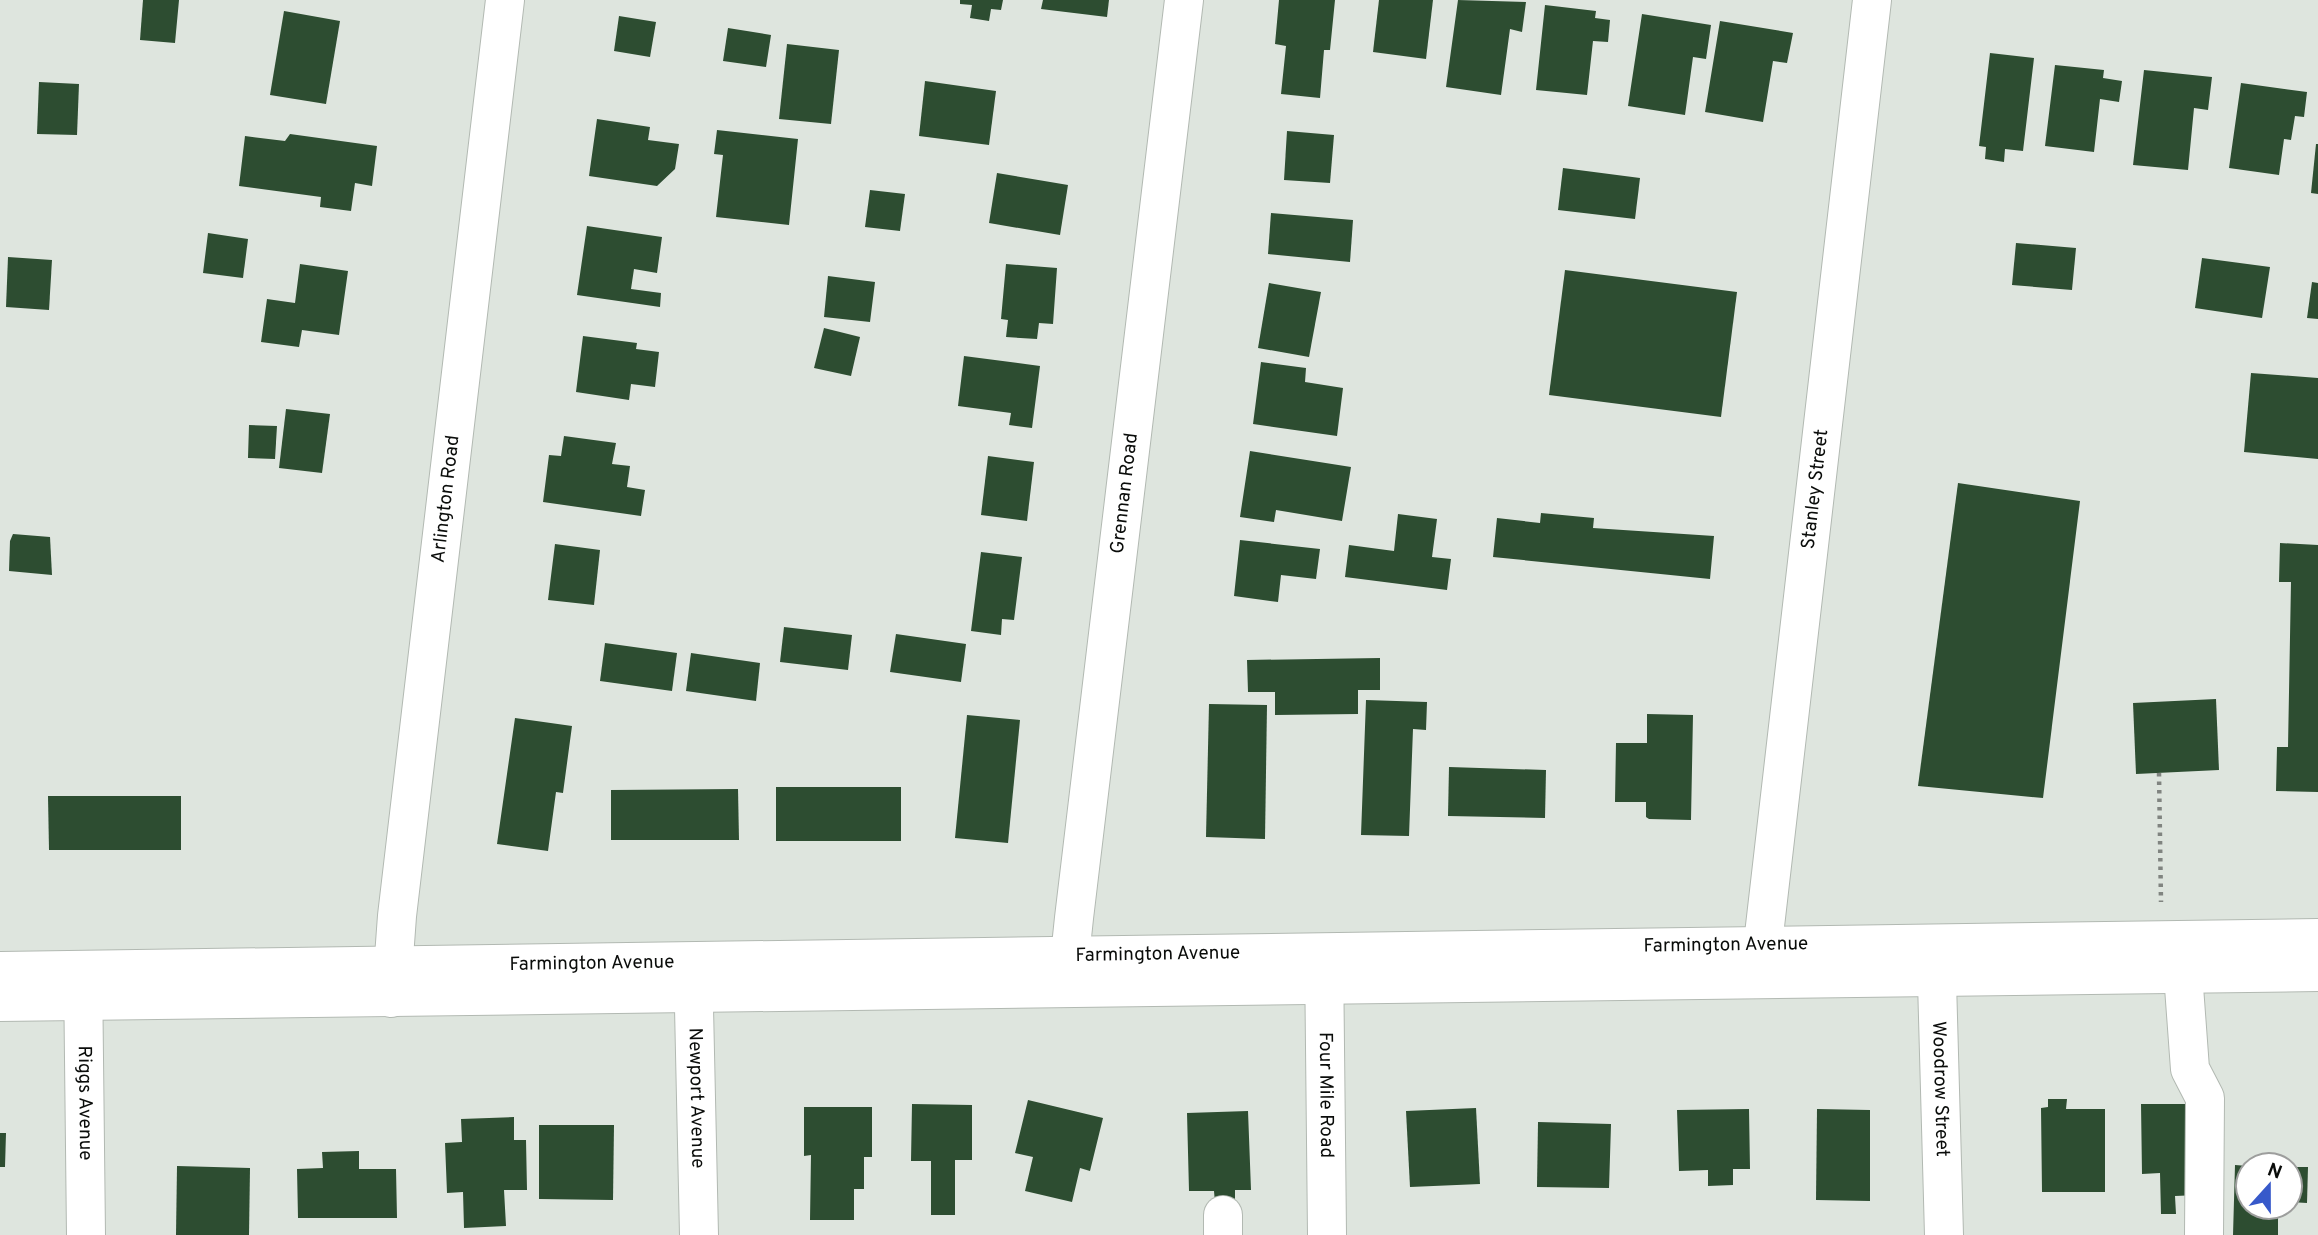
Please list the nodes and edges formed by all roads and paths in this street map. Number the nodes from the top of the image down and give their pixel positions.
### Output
1 (505, 0) edge
2 (1184, 0) edge
3 (1872, 0) edge
4 (2159, 773) dead end
5 (2161, 906) dead end
6 (2318, 938) edge
7 (1760, 960) junction
8 (1937, 960) junction
9 (1324, 969) junction
10 (0, 971) edge
11 (1071, 972) junction
12 (2318, 972) edge
13 (2183, 974) junction
14 (693, 978) junction
15 (391, 982) junction
16 (83, 985) junction
17 (0, 1002) edge
18 (86, 1235) edge
19 (698, 1235) edge
20 (1327, 1235) edge
21 (1944, 1235) edge
22 (2204, 1235) edge

1 - 15 street, Arlington Road
2 - 11 street, Grennan Road
3 - 7 street, Stanley Street
4 - 5 path
6 - 8 street, Farmington Avenue
7 - 8 street, Farmington Avenue
7 - 9 street, Farmington Avenue
8 - 13 street, Farmington Avenue
8 - 21 street, Woodrow Street
9 - 11 street, Farmington Avenue
9 - 20 street, Four Mile Road
10 - 16 street, Farmington Avenue
11 - 14 street, Farmington Avenue
12 - 13 street, Farmington Avenue
13 - 22 street
14 - 15 street, Farmington Avenue
14 - 19 street, Newport Avenue
15 - 16 street, Farmington Avenue
16 - 17 street, Farmington Avenue
16 - 18 street, Riggs Avenue

